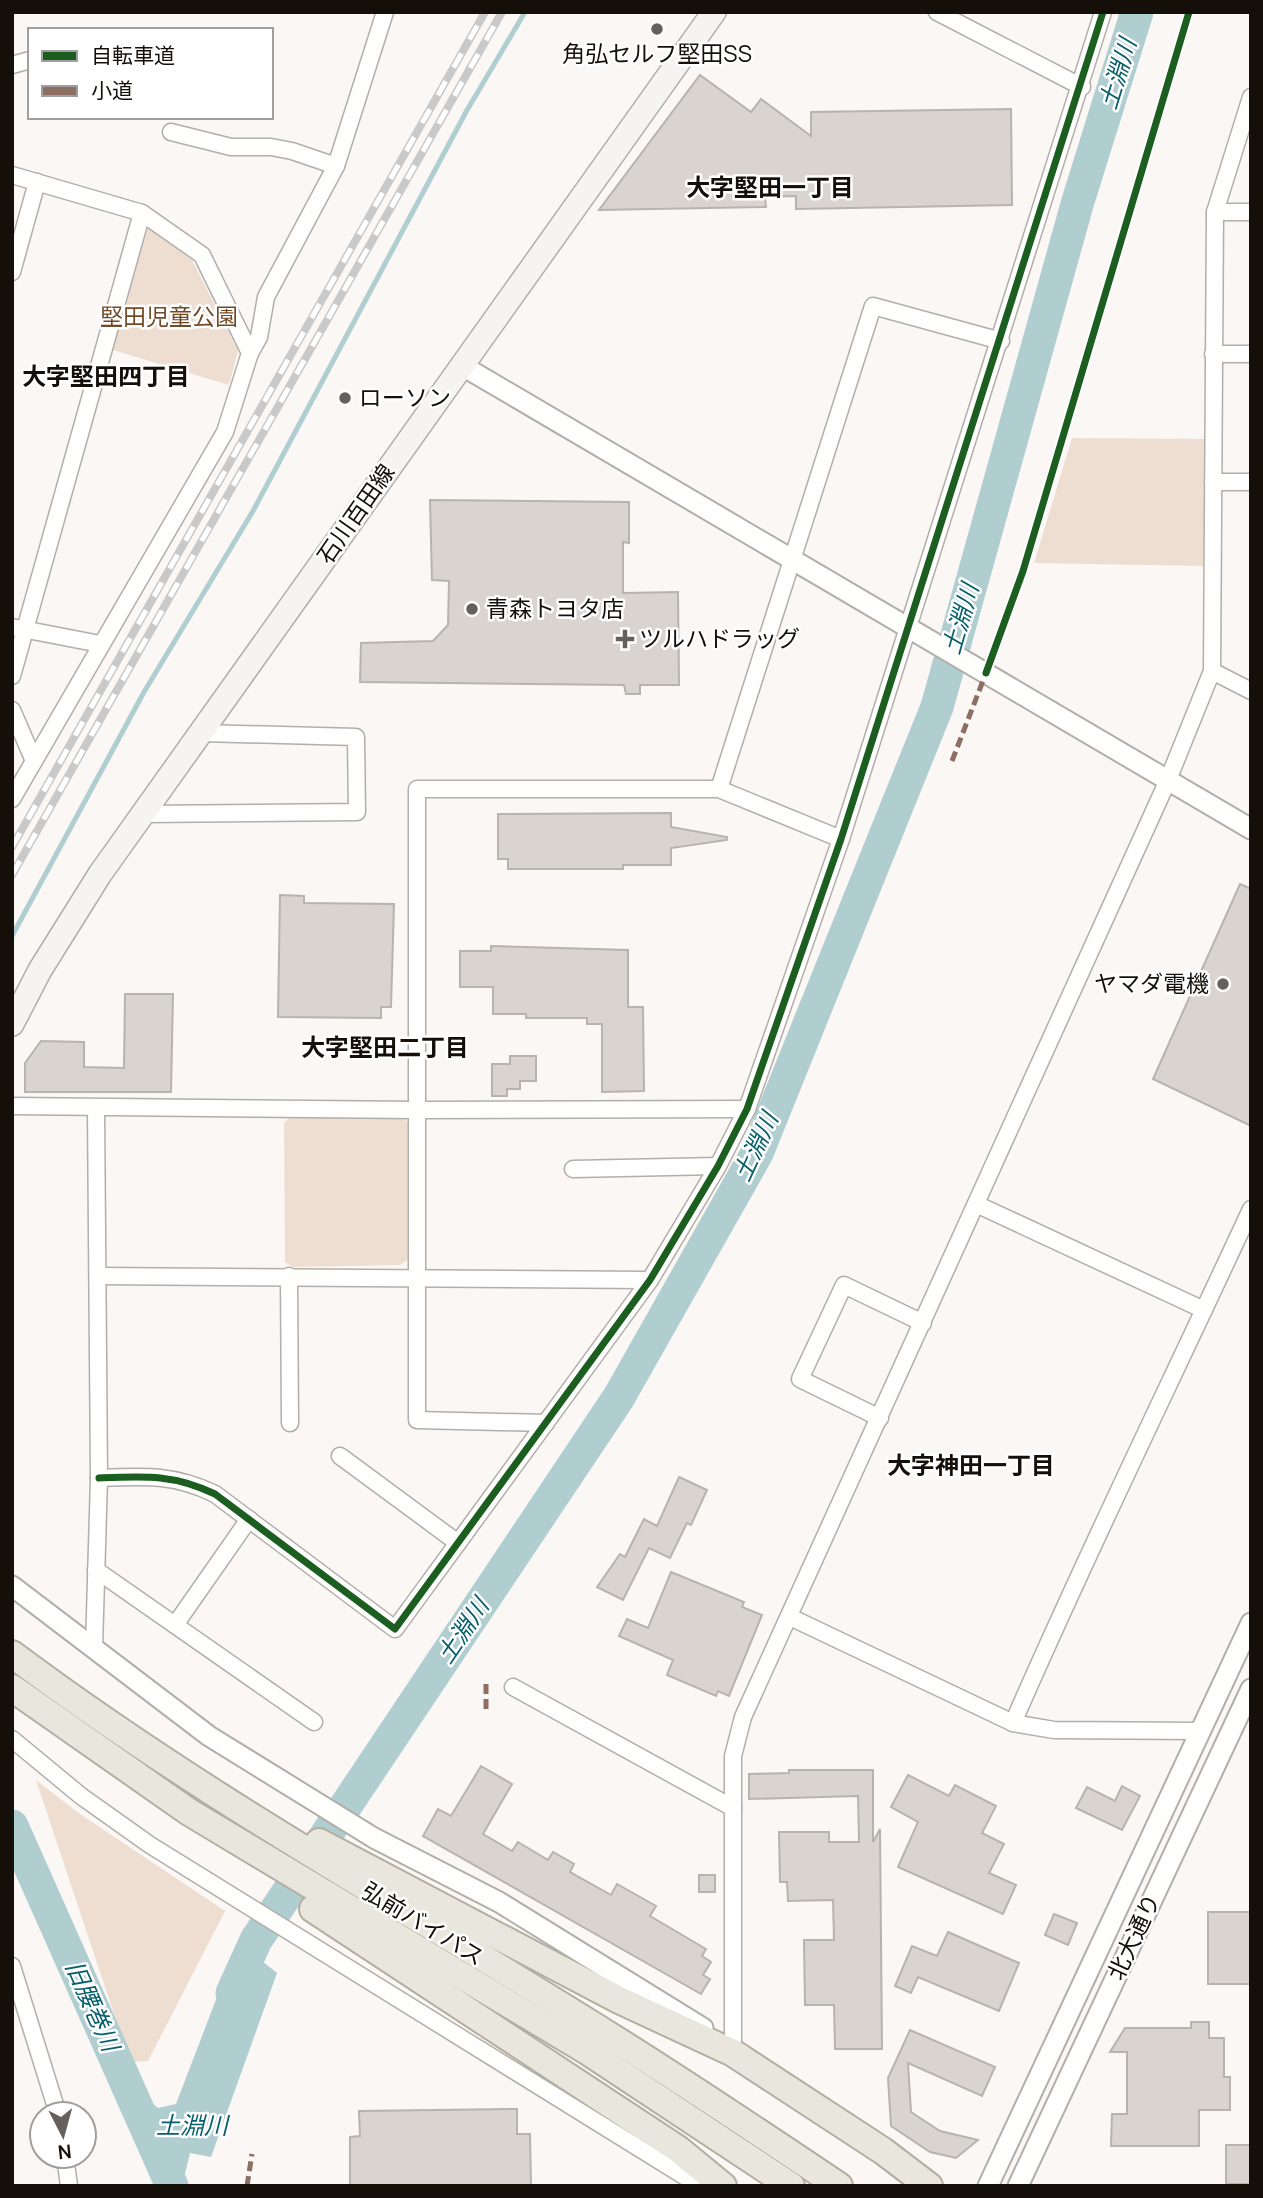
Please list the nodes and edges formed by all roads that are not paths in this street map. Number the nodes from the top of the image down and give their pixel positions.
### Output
1 (385, 12) edge
2 (714, 12) edge
3 (937, 12) edge
4 (1103, 12) edge
5 (1082, 87) junction
6 (1251, 97) edge
7 (171, 132) dead end
8 (336, 166) junction
9 (12, 175) edge
10 (37, 182) junction
11 (1215, 212) junction
12 (1251, 212) edge
13 (142, 213) junction
14 (12, 272) edge
15 (1001, 341) junction
16 (250, 353) junction
17 (1213, 354) junction
18 (1251, 354) edge
19 (461, 365) junction
20 (1213, 482) junction
21 (1251, 482) edge
22 (792, 561) junction
23 (19, 629) edge
24 (911, 629) junction
25 (100, 644) junction
26 (1212, 671) junction
27 (12, 676) edge
28 (1251, 691) edge
29 (12, 710) edge
30 (201, 733) junction
31 (34, 761) junction
32 (1168, 780) junction
33 (719, 789) junction
34 (12, 799) edge
35 (143, 814) junction
36 (1251, 829) edge
37 (841, 839) junction
38 (12, 1024) edge
39 (12, 1106) edge
40 (96, 1109) junction
41 (747, 1109) junction
42 (416, 1110) junction
43 (718, 1166) junction
44 (573, 1169) dead end
45 (976, 1204) junction
46 (1251, 1209) edge
47 (98, 1276) junction
48 (289, 1276) junction
49 (416, 1276) junction
50 (650, 1280) junction
51 (1204, 1310) junction
52 (923, 1323) junction
53 (880, 1418) junction
54 (290, 1423) dead end
55 (546, 1423) junction
56 (340, 1456) dead end
57 (99, 1478) junction
58 (249, 1519) junction
59 (458, 1544) junction
60 (96, 1570) junction
61 (12, 1586) edge
62 (790, 1618) junction
63 (1251, 1623) edge
64 (175, 1625) junction
65 (94, 1648) junction
66 (12, 1654) edge
67 (513, 1687) dead end
68 (13, 1689) edge
69 (1251, 1689) edge
70 (314, 1722) dead end
71 (1013, 1723) junction
72 (1241, 1730) edge
73 (1200, 1731) junction
74 (12, 1739) edge
75 (733, 1808) junction
76 (356, 1872) junction
77 (334, 1912) junction
78 (12, 1966) edge
79 (733, 2053) junction
80 (54, 2100) edge
81 (700, 2186) edge
82 (723, 2186) edge
83 (791, 2186) edge
84 (839, 2186) edge
85 (929, 2186) edge
86 (988, 2186) edge
87 (1018, 2186) edge

1 - 8 street
2 - 19 main road, 石川百田線
3 - 5 street
4 - 5 street
5 - 15 street
6 - 11 street
7 - 8 street
8 - 16 street
9 - 10 street
10 - 13 street
10 - 14 street
11 - 12 street
11 - 17 street
13 - 16 street
13 - 23 street
15 - 22 street
15 - 24 street
16 - 25 street
17 - 18 street
17 - 20 street
19 - 22 street
19 - 30 main road, 石川百田線
20 - 21 street
20 - 26 street
22 - 24 street
22 - 33 street
23 - 25 street
23 - 27 street
24 - 32 street
24 - 37 street
25 - 31 street
26 - 28 street
26 - 32 street
29 - 31 street
30 - 35 main road, 石川百田線
30 - 35 street
31 - 34 street
32 - 36 street
32 - 45 street
33 - 37 street
33 - 42 street
35 - 38 main road, 石川百田線
37 - 41 street
39 - 40 street
40 - 42 street
40 - 47 street
41 - 42 street
41 - 43 street
42 - 49 street
43 - 44 street
43 - 50 street
45 - 51 street
45 - 52 street
46 - 51 street
47 - 48 street
47 - 57 street
48 - 49 street
48 - 54 street
49 - 50 street
49 - 55 street
50 - 55 street
51 - 71 street
52 - 53 street
52 - 53 street
53 - 62 street
55 - 59 street
56 - 59 street
57 - 58 street
57 - 60 street
58 - 59 street
58 - 64 street
60 - 64 street
60 - 65 street
61 - 65 street
62 - 71 street
62 - 75 street
63 - 73 street
64 - 70 street
65 - 79 street
66 - 76 highway
67 - 75 street
68 - 77 highway
69 - 72 street, 北大通り
71 - 73 street
72 - 73 street
72 - 87 street, 北大通り
73 - 86 street
74 - 81 street
75 - 79 street
76 - 79 highway
76 - 84 highway, 弘前バイパス
77 - 82 highway
77 - 83 highway, 弘前バイパス
78 - 80 street
79 - 85 highway

